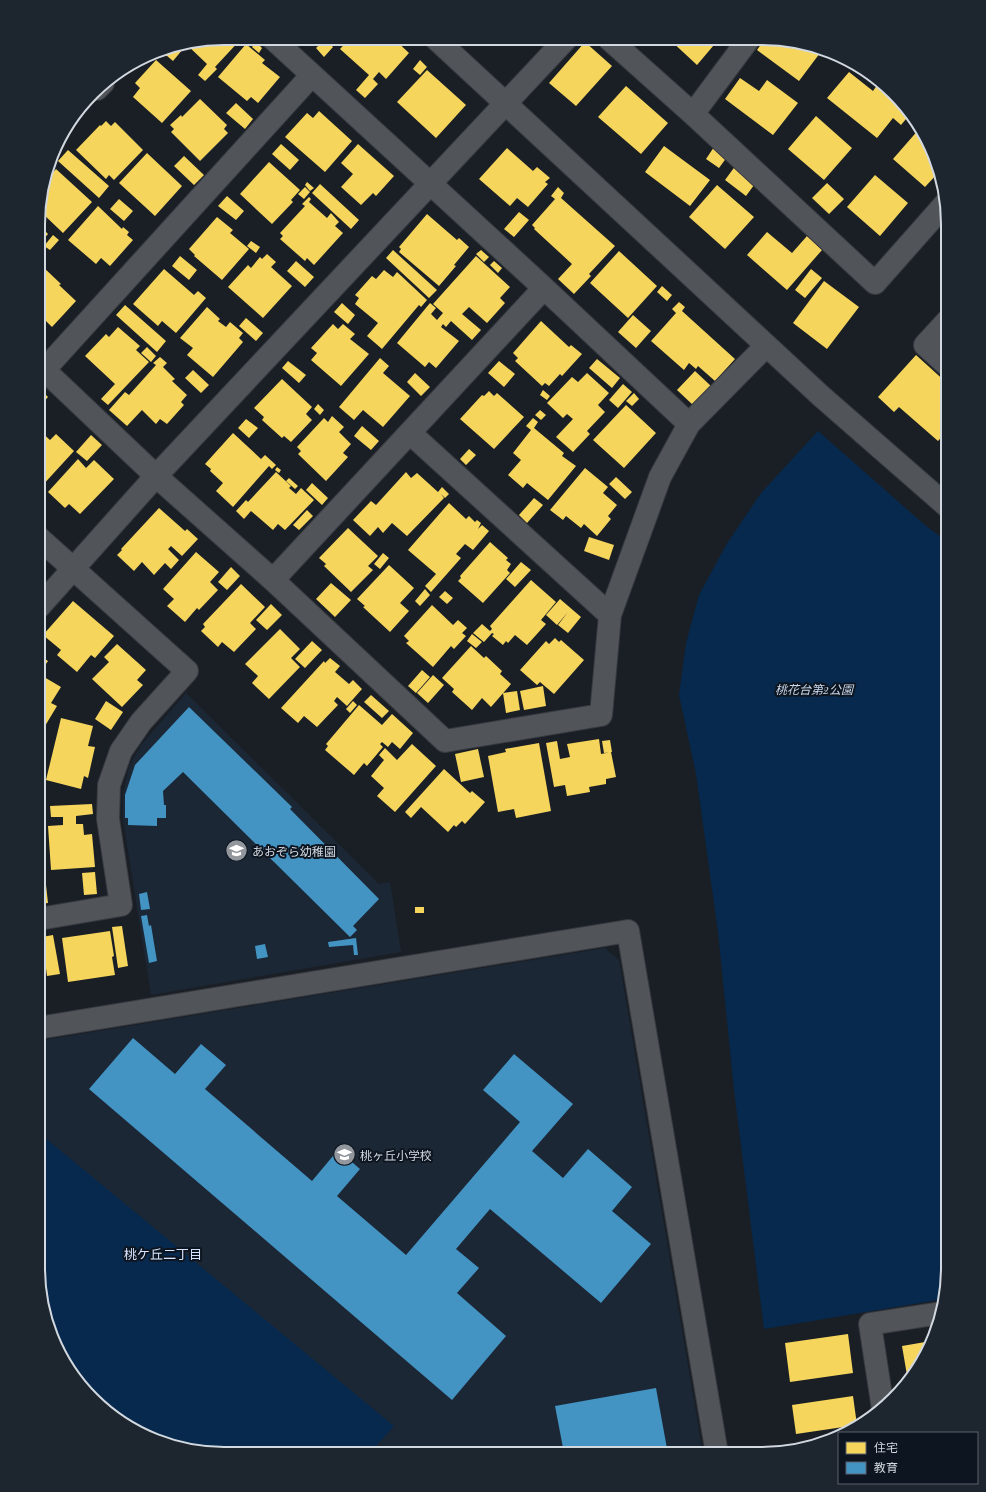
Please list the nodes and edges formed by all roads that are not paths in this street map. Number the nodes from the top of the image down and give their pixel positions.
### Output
1 (280, 45) edge
2 (442, 45) edge
3 (560, 45) edge
4 (616, 45) edge
5 (744, 45) edge
6 (312, 75) junction
7 (505, 103) junction
8 (693, 114) junction
9 (431, 184) junction
10 (940, 209) edge
11 (544, 288) junction
12 (941, 328) edge
13 (766, 346) junction
14 (941, 360) edge
15 (45, 365) edge
16 (45, 371) edge
17 (689, 424) junction
18 (410, 433) junction
19 (156, 476) junction
20 (941, 501) edge
21 (45, 543) edge
22 (74, 569) junction
23 (273, 580) junction
24 (45, 600) edge
25 (610, 615) junction
26 (45, 918) edge
27 (45, 1027) edge
28 (935, 1314) edge
29 (882, 1401) edge
30 (716, 1447) edge

1 - 6 street
2 - 7 street
3 - 7 street
4 - 8 street
5 - 8 street
6 - 9 street
6 - 15 street
7 - 9 street
7 - 13 street
8 - 10 street
9 - 11 street
9 - 19 street
11 - 17 street
11 - 18 street
12 - 14 street
13 - 17 street
13 - 20 street
16 - 19 street
17 - 25 street
18 - 23 street
18 - 25 street
19 - 22 street
19 - 23 street
21 - 22 street
22 - 24 street
22 - 26 street
23 - 25 street
27 - 30 street
28 - 29 street

